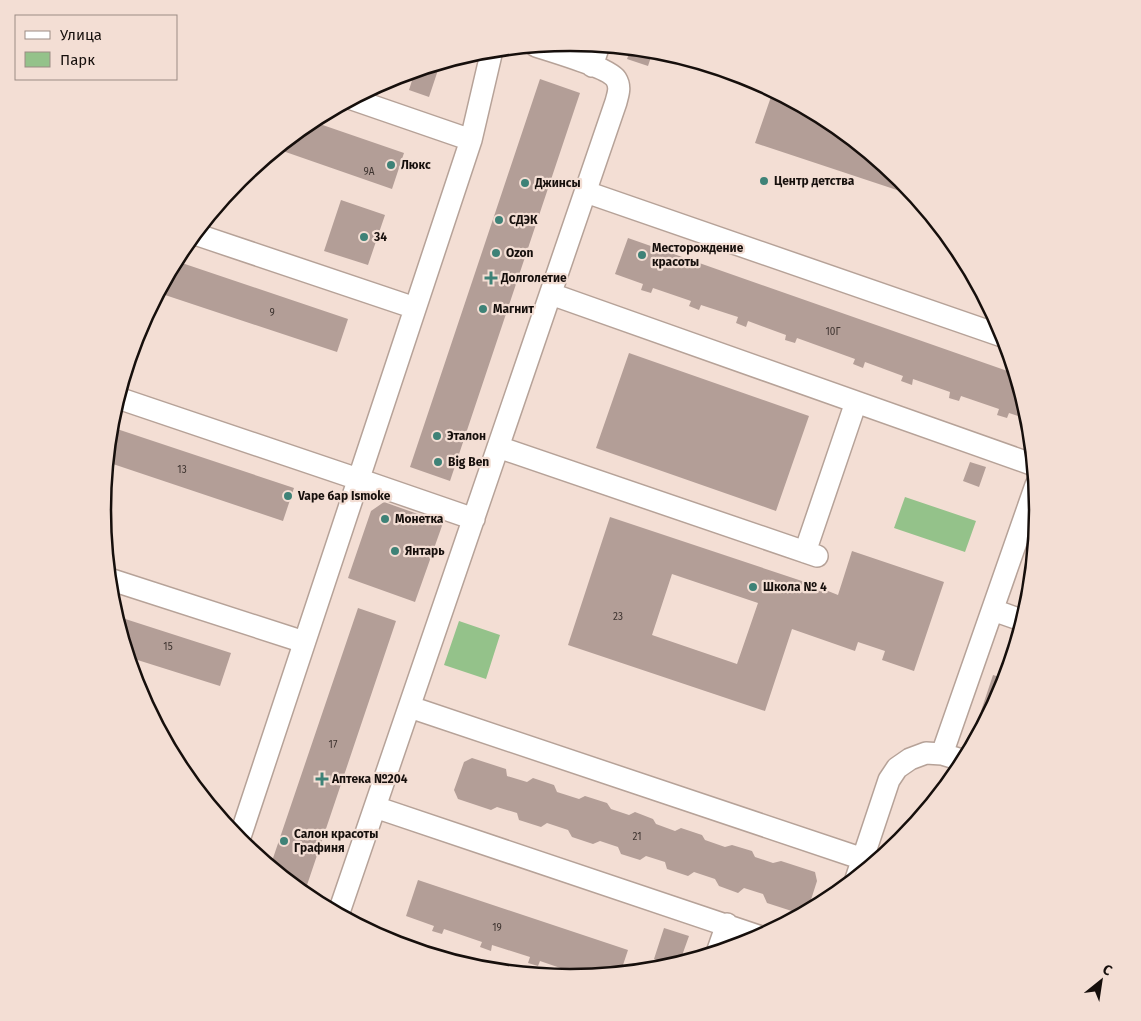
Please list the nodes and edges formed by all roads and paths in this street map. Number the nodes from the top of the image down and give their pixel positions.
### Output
1 (552, 52) edge
2 (597, 52) edge
3 (490, 59) edge
4 (592, 66) junction
5 (360, 103) edge
6 (470, 140) junction
7 (586, 192) junction
8 (202, 236) edge
9 (551, 294) junction
10 (415, 308) junction
11 (994, 333) edge
12 (125, 400) edge
13 (856, 402) junction
14 (498, 448) junction
15 (1027, 463) edge
16 (358, 479) junction
17 (1030, 502) edge
18 (474, 519) junction
19 (117, 582) edge
20 (993, 610) junction
21 (1017, 618) edge
22 (304, 642) junction
23 (410, 707) junction
24 (942, 754) junction
25 (957, 758) edge
26 (375, 807) junction
27 (242, 831) edge
28 (863, 858) junction
29 (860, 867) edge
30 (340, 908) edge
31 (727, 924) junction
32 (752, 932) edge
33 (720, 944) edge

1 - 4 lane
2 - 4 lane
3 - 6 lane
4 - 7 lane
5 - 6 lane
6 - 10 lane
7 - 9 lane
7 - 11 lane
8 - 10 lane
9 - 13 lane
9 - 14 lane
10 - 16 lane
12 - 16 lane
13 - 14 lane
13 - 15 lane
14 - 18 lane
16 - 18 lane
16 - 22 lane
17 - 20 lane
18 - 23 lane
19 - 22 lane
20 - 21 lane
20 - 24 lane
22 - 27 lane
23 - 26 lane
23 - 28 lane
24 - 25 lane
24 - 28 lane
26 - 30 lane
26 - 31 lane
28 - 29 lane
31 - 32 lane
31 - 33 lane

